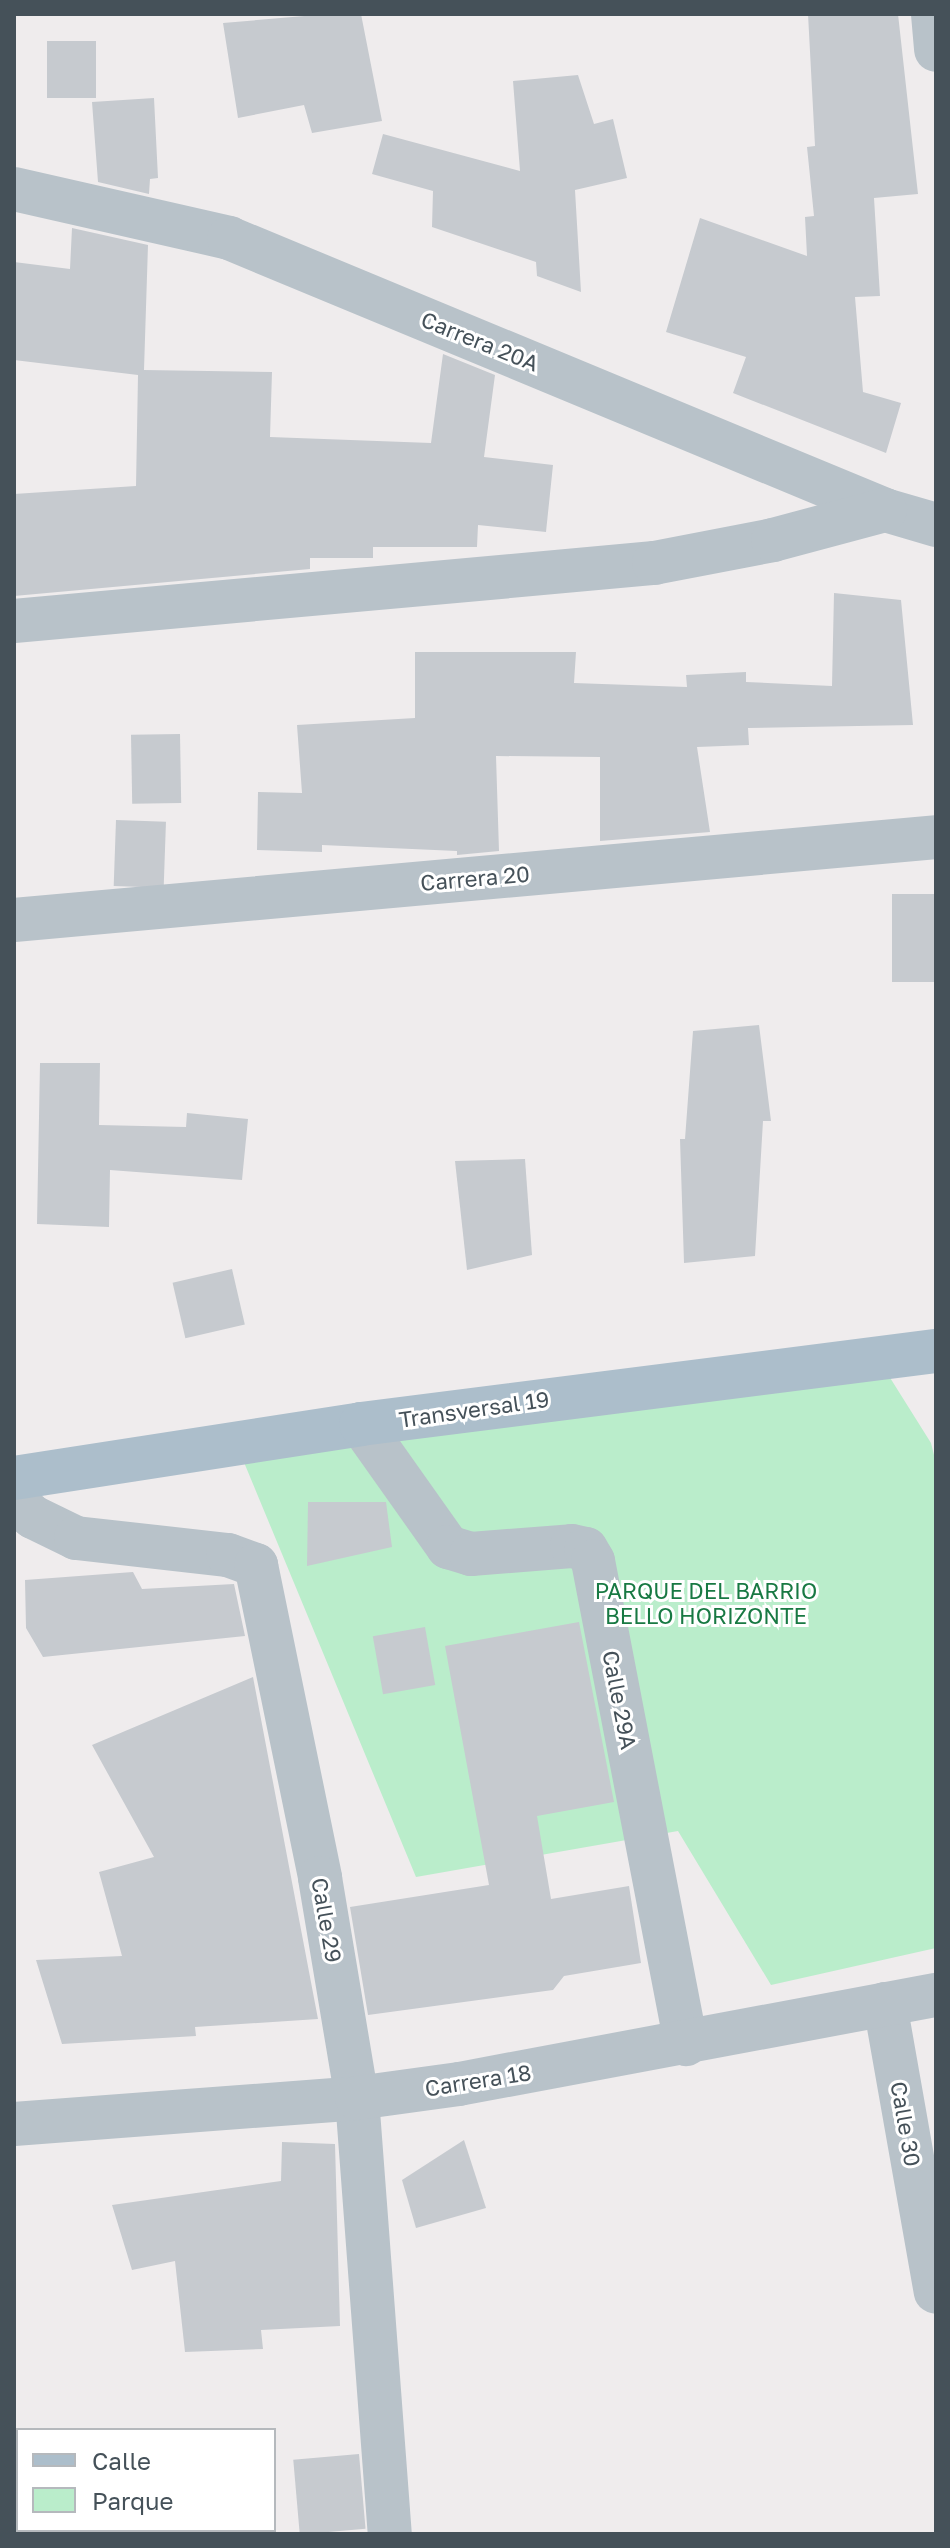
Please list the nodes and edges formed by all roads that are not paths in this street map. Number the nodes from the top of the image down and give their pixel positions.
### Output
1 (933, 14) edge
2 (936, 50) edge
3 (14, 189) edge
4 (885, 510) junction
5 (936, 525) edge
6 (14, 621) edge
7 (936, 837) edge
8 (14, 920) edge
9 (936, 1351) edge
10 (361, 1424) junction
11 (14, 1478) edge
12 (14, 1500) edge
13 (936, 1995) edge
14 (885, 2004) junction
15 (686, 2044) junction
16 (357, 2098) junction
17 (14, 2124) edge
18 (936, 2292) edge
19 (390, 2534) edge

1 - 2 street
3 - 4 street, Carrera 20A
4 - 5 street, Carrera 20A
4 - 6 street
7 - 8 street, Carrera 20
9 - 10 main road, Transversal 19
10 - 11 main road, Transversal 19
10 - 15 street, Calle 29A
12 - 16 street, Calle 29
13 - 14 street, Carrera 18
14 - 15 street, Carrera 18
14 - 18 street, Calle 30
15 - 16 street, Carrera 18
16 - 17 street, Carrera 18
16 - 19 street, Calle 29

